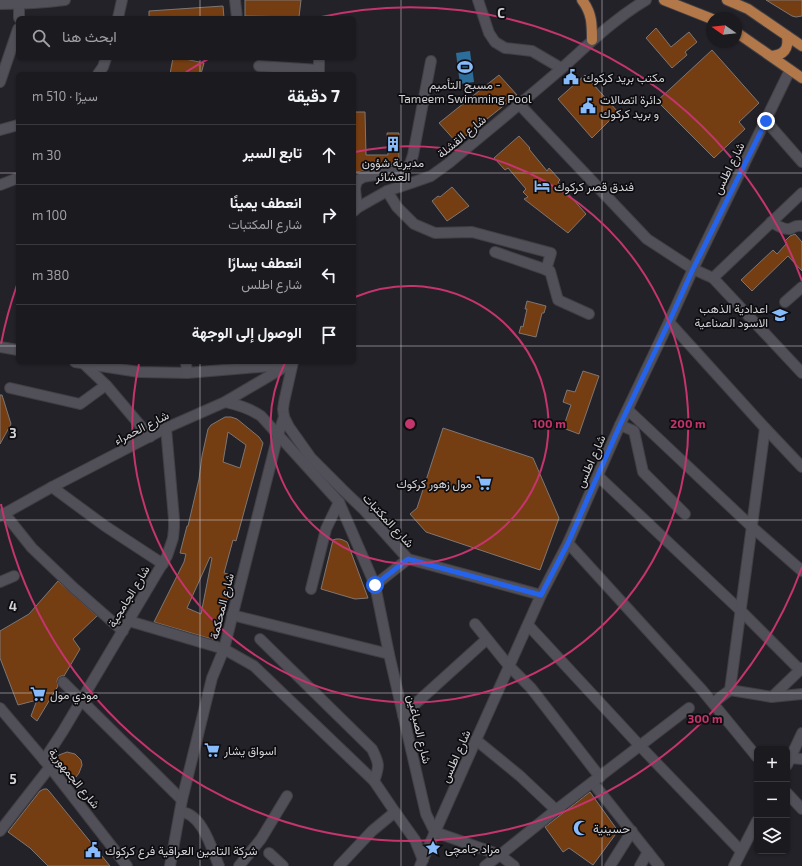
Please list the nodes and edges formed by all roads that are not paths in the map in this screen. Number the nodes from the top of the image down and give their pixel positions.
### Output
1 (65, 0) edge
2 (122, 0) edge
3 (235, 0) edge
4 (478, 0) edge
5 (582, 0) edge
6 (646, 0) edge
7 (664, 0) edge
8 (727, 0) edge
9 (18, 2) edge
10 (0, 4) edge
11 (19, 16) edge
12 (118, 16) edge
13 (237, 16) edge
14 (706, 17) edge
15 (16, 35) edge
16 (742, 36) edge
17 (787, 36) junction
18 (592, 40) junction
19 (802, 46) edge
20 (771, 56) junction
21 (105, 60) edge
22 (319, 60) edge
23 (431, 61) dead end
24 (259, 66) dead end
25 (561, 68) junction
26 (790, 70) junction
27 (99, 72) edge
28 (319, 72) edge
29 (802, 78) edge
30 (0, 82) edge
31 (519, 104) junction
32 (766, 121) junction
33 (16, 126) edge
34 (0, 130) edge
35 (802, 162) edge
36 (16, 179) edge
37 (356, 184) edge
38 (0, 185) edge
39 (387, 191) junction
40 (802, 193) edge
41 (356, 209) edge
42 (771, 222) junction
43 (802, 226) edge
44 (495, 252) dead end
45 (693, 269) junction
46 (546, 270) junction
47 (714, 278) junction
48 (802, 287) edge
49 (785, 302) dead end
50 (589, 314) dead end
51 (669, 322) junction
52 (0, 347) edge
53 (16, 350) edge
54 (81, 364) edge
55 (87, 364) edge
56 (186, 364) edge
57 (282, 364) edge
58 (289, 364) edge
59 (291, 364) edge
60 (800, 367) edge
61 (187, 374) junction
62 (106, 385) junction
63 (10, 388) dead end
64 (225, 402) junction
65 (628, 410) junction
66 (283, 413) junction
67 (620, 425) junction
68 (166, 428) junction
69 (765, 428) junction
70 (278, 435) junction
71 (150, 436) junction
72 (802, 466) edge
73 (598, 476) junction
74 (52, 488) junction
75 (339, 502) junction
76 (685, 514) dead end
77 (2, 515) edge
78 (752, 527) junction
79 (568, 543) junction
80 (408, 559) junction
81 (163, 564) junction
82 (802, 571) edge
83 (14, 576) dead end
84 (0, 582) edge
85 (375, 585) junction
86 (311, 589) dead end
87 (541, 595) junction
88 (741, 611) junction
89 (232, 615) junction
90 (129, 621) junction
91 (475, 624) dead end
92 (528, 625) junction
93 (123, 631) junction
94 (260, 639) dead end
95 (487, 639) junction
96 (224, 649) junction
97 (389, 654) junction
98 (509, 666) junction
99 (801, 669) edge
100 (63, 682) dead end
101 (730, 690) junction
102 (802, 694) edge
103 (772, 697) junction
104 (81, 701) junction
105 (713, 703) junction
106 (0, 708) edge
107 (689, 708) dead end
108 (403, 715) junction
109 (802, 733) edge
110 (476, 740) junction
111 (640, 746) junction
112 (754, 753) edge
113 (802, 759) edge
114 (790, 760) edge
115 (790, 762) edge
116 (47, 764) junction
117 (596, 780) junction
118 (374, 781) junction
119 (287, 796) dead end
120 (790, 796) edge
121 (182, 800) junction
122 (802, 809) edge
123 (556, 810) junction
124 (180, 812) junction
125 (394, 812) junction
126 (754, 827) edge
127 (0, 831) edge
128 (632, 831) junction
129 (435, 832) junction
130 (741, 851) junction
131 (648, 852) junction
132 (269, 853) dead end
133 (500, 855) junction
134 (422, 863) edge
135 (128, 866) edge
136 (170, 866) edge
137 (219, 866) edge
138 (239, 866) edge
139 (283, 866) edge
140 (339, 866) edge
141 (485, 866) edge
142 (514, 866) edge
143 (610, 866) edge
144 (640, 866) edge
145 (659, 866) edge
146 (734, 866) edge

1 - 9 street
2 - 12 street
3 - 13 street
4 - 25 street
5 - 18 main road
6 - 18 street, شارع القشلة
7 - 14 main road
8 - 17 main road
9 - 10 street
9 - 11 street
15 - 30 street
16 - 20 main road
17 - 19 main road
17 - 20 main road
18 - 25 street, شارع القشلة
20 - 26 main road
21 - 27 street
22 - 28 street
23 - 37 street
24 - 28 street
25 - 31 street, شارع القشلة
26 - 29 main road
26 - 32 street, شارع اطلس
31 - 39 street, شارع القشلة
31 - 45 street
32 - 35 street
32 - 45 street, شارع اطلس
33 - 34 street
36 - 38 street
39 - 41 street, شارع القشلة
39 - 46 street
40 - 42 street
42 - 43 street
42 - 47 street
44 - 46 street
45 - 47 street
45 - 51 street, شارع اطلس
46 - 50 street
47 - 60 street
48 - 49 street
51 - 65 street, شارع اطلس
51 - 69 street
52 - 53 street
54 - 62 street
55 - 61 street
56 - 61 street
57 - 61 street
58 - 64 street, شارع الحمراء
59 - 66 street
62 - 63 street
62 - 71 street
64 - 68 street, شارع الحمراء
64 - 70 street
65 - 67 street, شارع اطلس
65 - 78 street
66 - 70 street, شارع المحكمة
66 - 80 street, شارع المكتبات
67 - 73 street, شارع اطلس
67 - 76 street
68 - 71 street, شارع الحمراء
68 - 81 street, شارع الجامجية
69 - 72 street
69 - 78 street
70 - 75 street
70 - 89 street, شارع المحكمة
71 - 74 street, شارع الحمراء
73 - 79 street, شارع اطلس
73 - 88 street
74 - 77 street, شارع الحمراء
74 - 81 street
75 - 85 street
75 - 86 street
77 - 93 street
78 - 82 street
78 - 88 street
79 - 87 street, شارع اطلس
79 - 105 street
80 - 85 street
80 - 87 street, شارع المكتبات
81 - 90 street, شارع الجامجية
83 - 84 street
85 - 97 street
87 - 92 street, شارع اطلس
88 - 99 street
88 - 101 street
89 - 96 street, شارع المحكمة
89 - 97 street
90 - 93 street, شارع الجامجية
90 - 96 street
91 - 95 street
92 - 98 street, شارع اطلس
92 - 111 street
93 - 104 street, شارع الجامجية
94 - 118 street
95 - 98 street
95 - 108 street
96 - 118 street
96 - 121 street, شارع المحكمة
97 - 108 street, شارع الصباغين
98 - 110 street, شارع اطلس
98 - 117 street
99 - 103 street
100 - 104 street
101 - 103 street
101 - 105 street
102 - 103 street
104 - 116 street, شارع الجامجية
104 - 121 street
105 - 112 street
106 - 116 street, شارع الجمهورية
107 - 111 street
108 - 129 street, شارع الصباغين
109 - 114 street
110 - 123 street
110 - 129 street, شارع اطلس
111 - 117 street
111 - 130 street
113 - 115 street
116 - 127 street, شارع الجامجية
116 - 135 street, شارع الجمهورية
117 - 123 street
117 - 128 street
118 - 125 street
119 - 138 street
120 - 122 street
121 - 124 street, شارع المحكمة
123 - 133 street
124 - 136 street, شارع المحكمة
124 - 137 street
125 - 134 street
125 - 140 street
126 - 130 street
128 - 131 street
128 - 143 street
129 - 133 street
129 - 134 street, شارع اطلس
130 - 146 street
131 - 144 street
131 - 145 street
132 - 139 street
133 - 141 street
133 - 142 street

